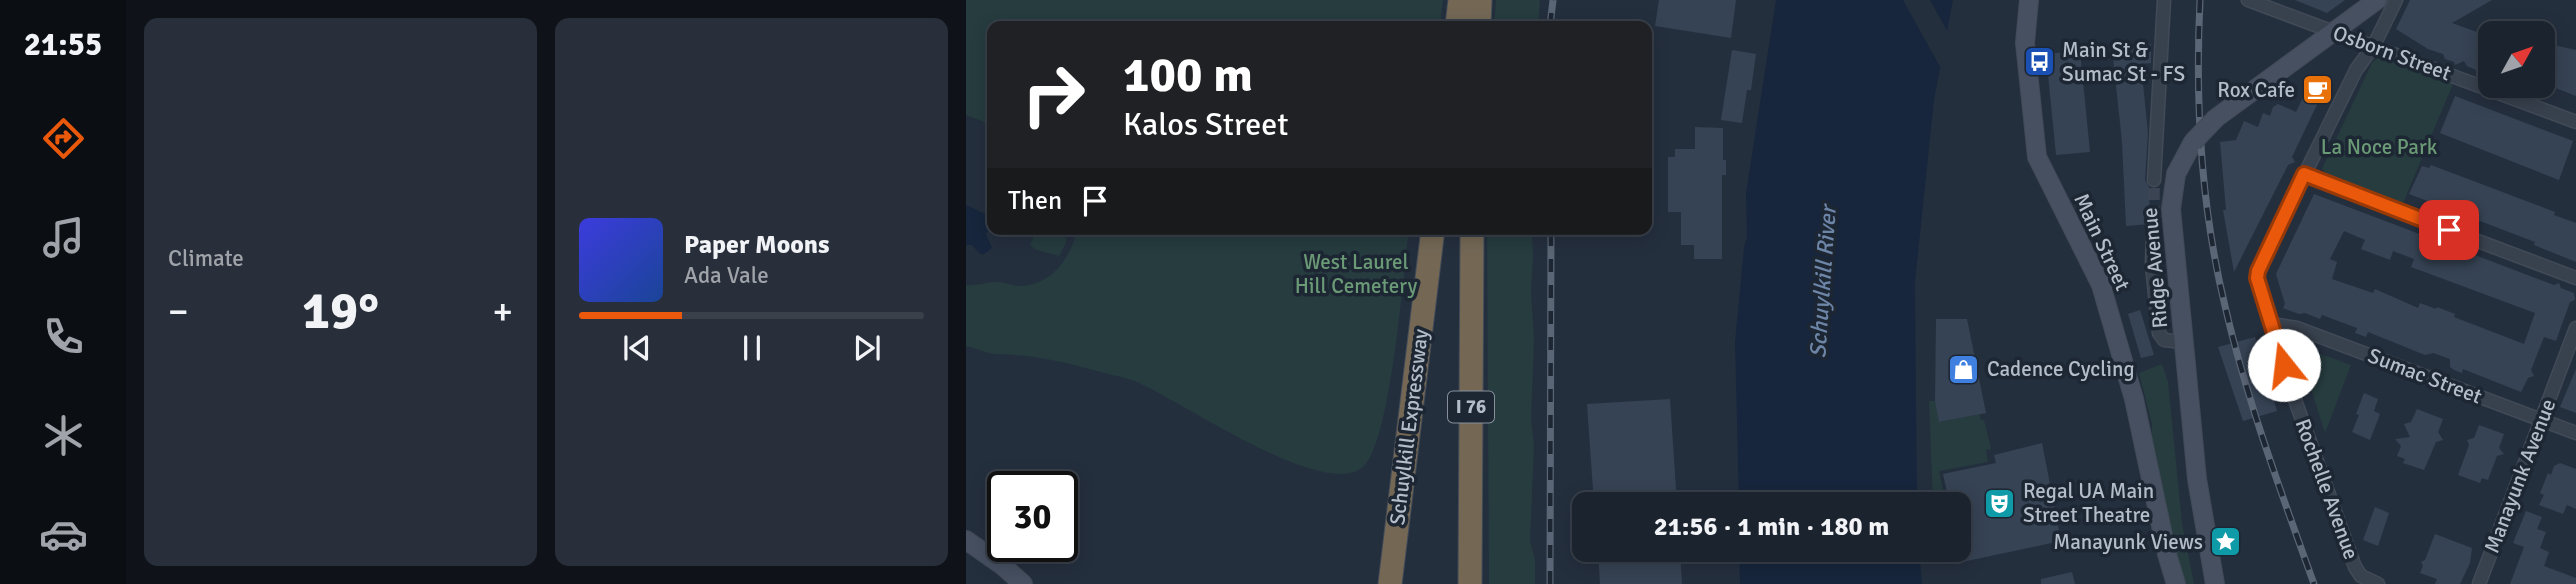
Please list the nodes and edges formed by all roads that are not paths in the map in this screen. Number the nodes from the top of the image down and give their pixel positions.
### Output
1 (1460, 0) edge
2 (1480, 0) edge
3 (2029, 0) edge
4 (2164, 0) edge
5 (2248, 0) edge
6 (2377, 0) edge
7 (2396, 0) edge
8 (1458, 21) edge
9 (1479, 21) edge
10 (2334, 31) junction
11 (2374, 45) junction
12 (2576, 122) edge
13 (2304, 174) junction
14 (2154, 180) tunnel mouth
15 (1432, 235) edge
16 (1472, 235) edge
17 (2153, 236) tunnel mouth
18 (2576, 278) edge
19 (2272, 324) junction
20 (2576, 328) edge
21 (2183, 342) junction
22 (2541, 420) junction
23 (2576, 433) edge
24 (966, 540) edge
25 (1023, 584) edge
26 (1390, 584) edge
27 (1470, 584) edge
28 (2176, 584) edge
29 (2215, 584) edge
30 (2378, 584) edge
31 (2479, 584) edge

1 - 8 highway
2 - 9 highway
3 - 28 main road, Main Street
4 - 14 street
5 - 10 street, Osborn Street
6 - 10 main road, Ridge Avenue
7 - 11 street, Rochelle Avenue
10 - 11 street, Osborn Street
10 - 21 main road, Ridge Avenue, bridge
11 - 12 street, Osborn Street
11 - 13 street, Rochelle Avenue
13 - 18 street
13 - 19 street, Rochelle Avenue
15 - 26 highway, Schuylkill Expressway
16 - 27 highway, I 76
17 - 21 street
19 - 22 street, Sumac Street
19 - 30 street, Rochelle Avenue
20 - 22 street, Manayunk Avenue
21 - 29 main road, Ridge Avenue
22 - 23 street, Sumac Street
22 - 31 street, Manayunk Avenue
24 - 25 main road

